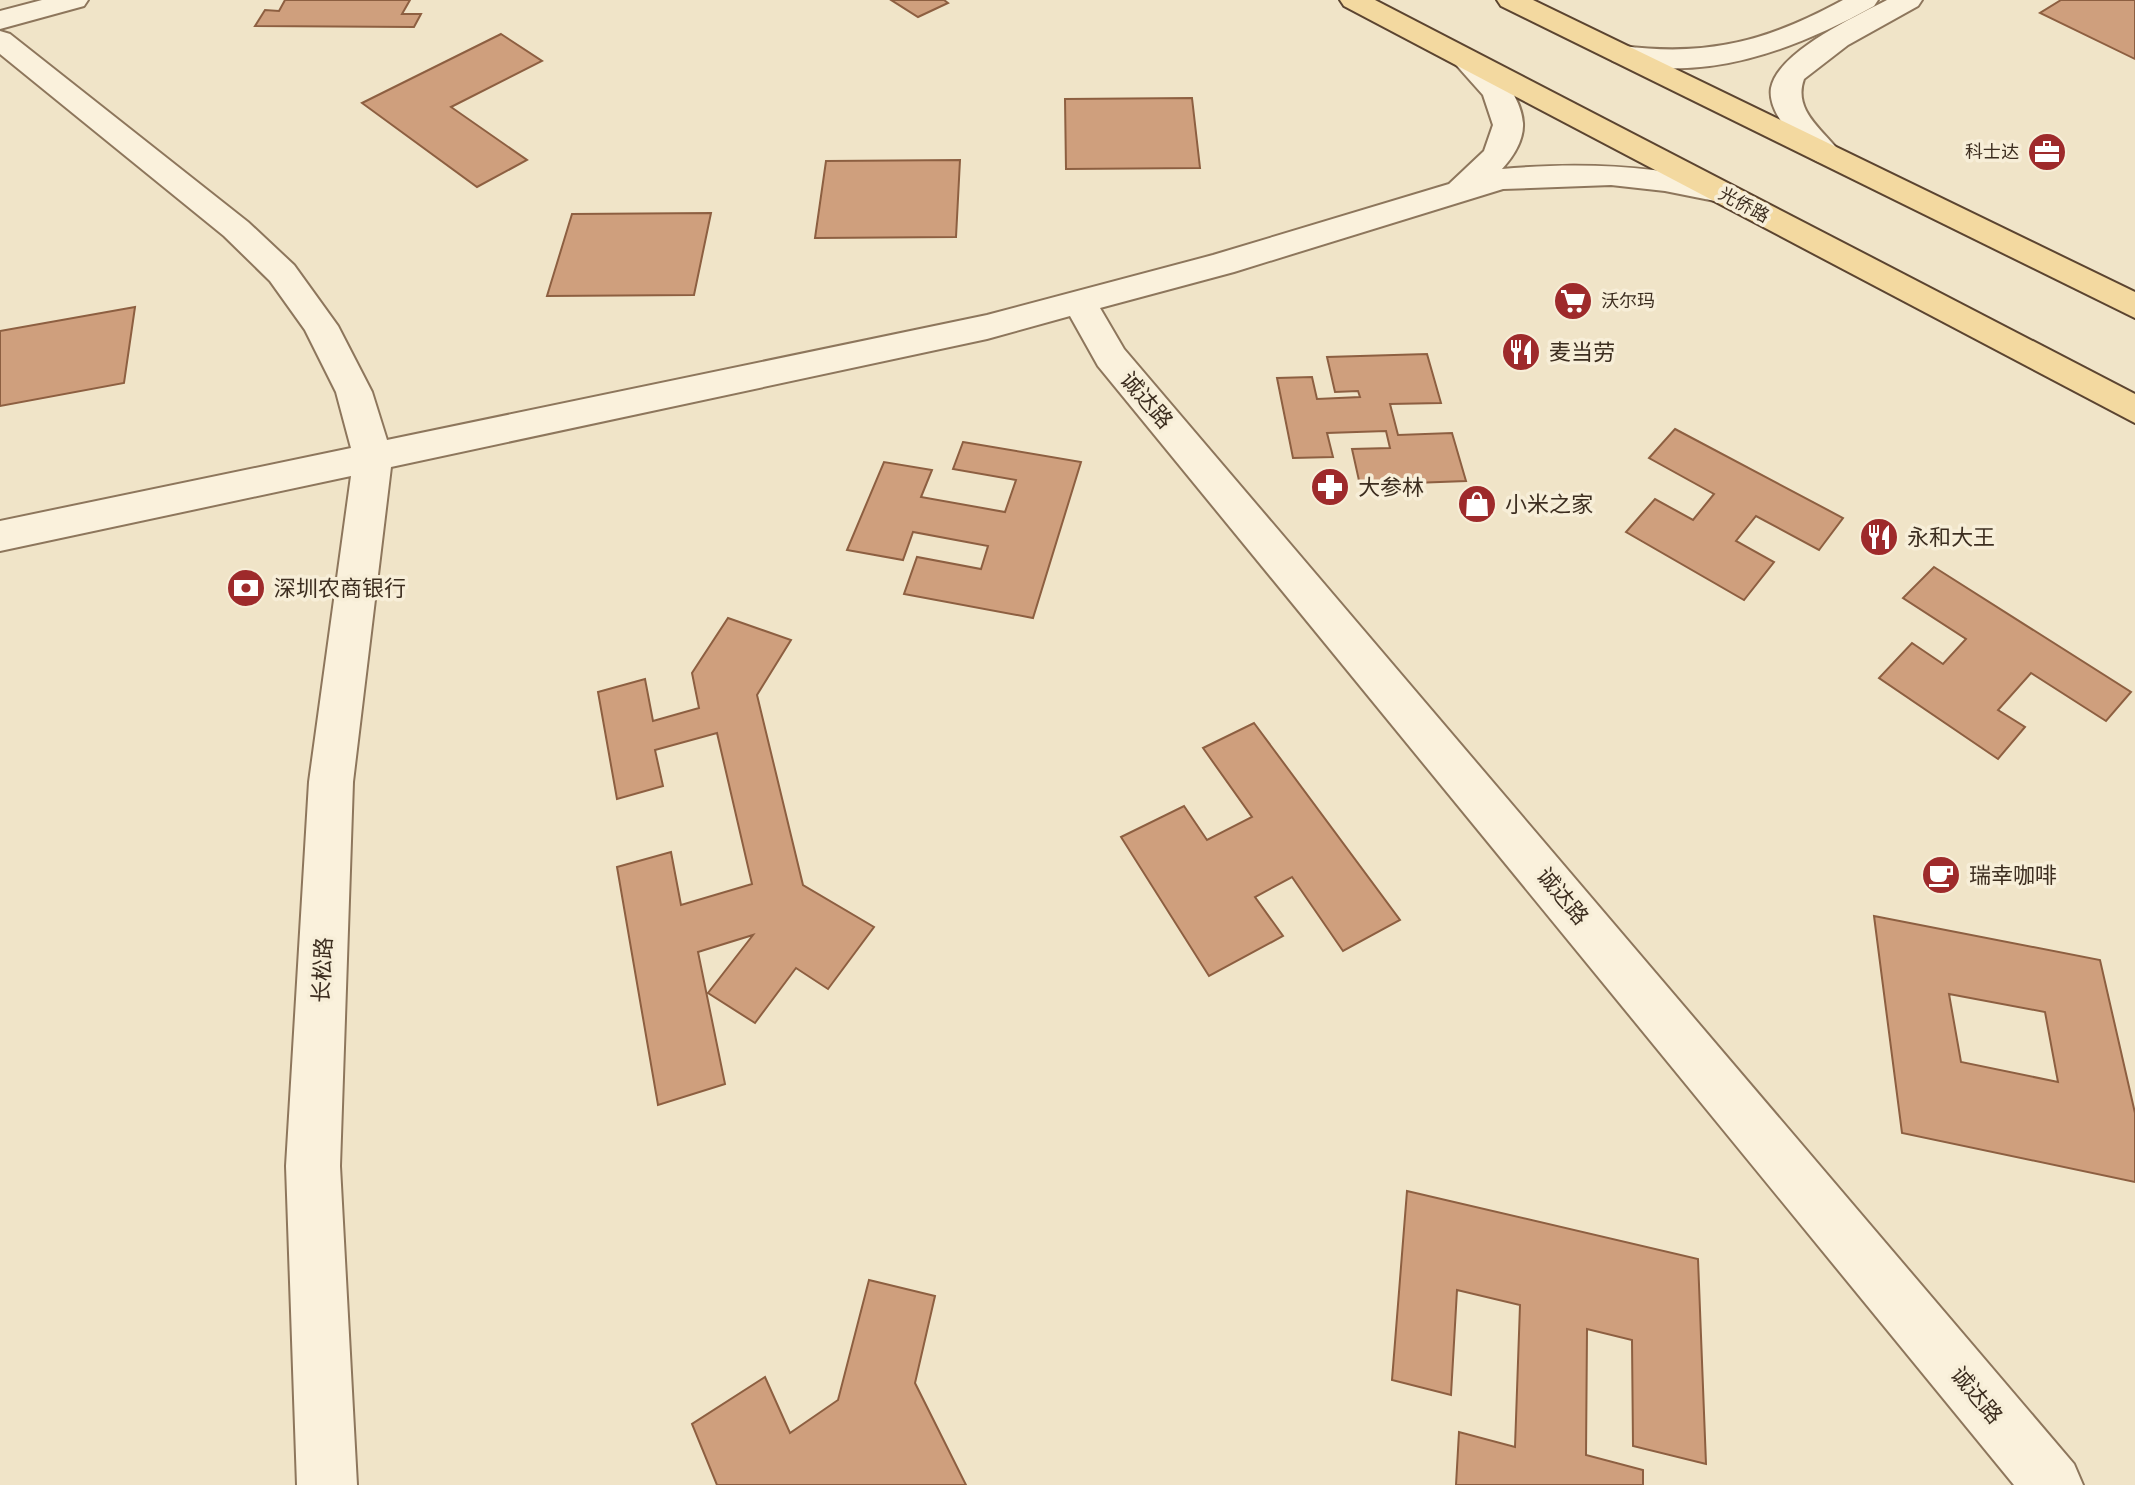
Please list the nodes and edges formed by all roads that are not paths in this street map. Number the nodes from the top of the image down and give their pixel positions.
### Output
1 (74, 0) edge
2 (1354, 0) edge
3 (1511, 0) edge
4 (1864, 0) edge
5 (1908, 0) edge
6 (0, 20) edge
7 (0, 40) edge
8 (1623, 55) junction
9 (1465, 58) junction
10 (1826, 155) junction
11 (1460, 190) junction
12 (1720, 192) junction
13 (1080, 303) junction
14 (2135, 306) edge
15 (2135, 410) edge
16 (373, 457) junction
17 (0, 536) edge
18 (327, 1485) edge
19 (2053, 1485) edge

1 - 6 street
2 - 9 main road, 光侨路
3 - 8 main road
4 - 8 street
5 - 10 street
7 - 16 street
8 - 10 main road
9 - 11 street
9 - 12 main road, 光侨路
10 - 14 main road
11 - 12 street
11 - 13 street
12 - 15 main road, 光侨路
13 - 16 street
13 - 19 street, 诚达路
16 - 17 street
16 - 18 street, 长松路

